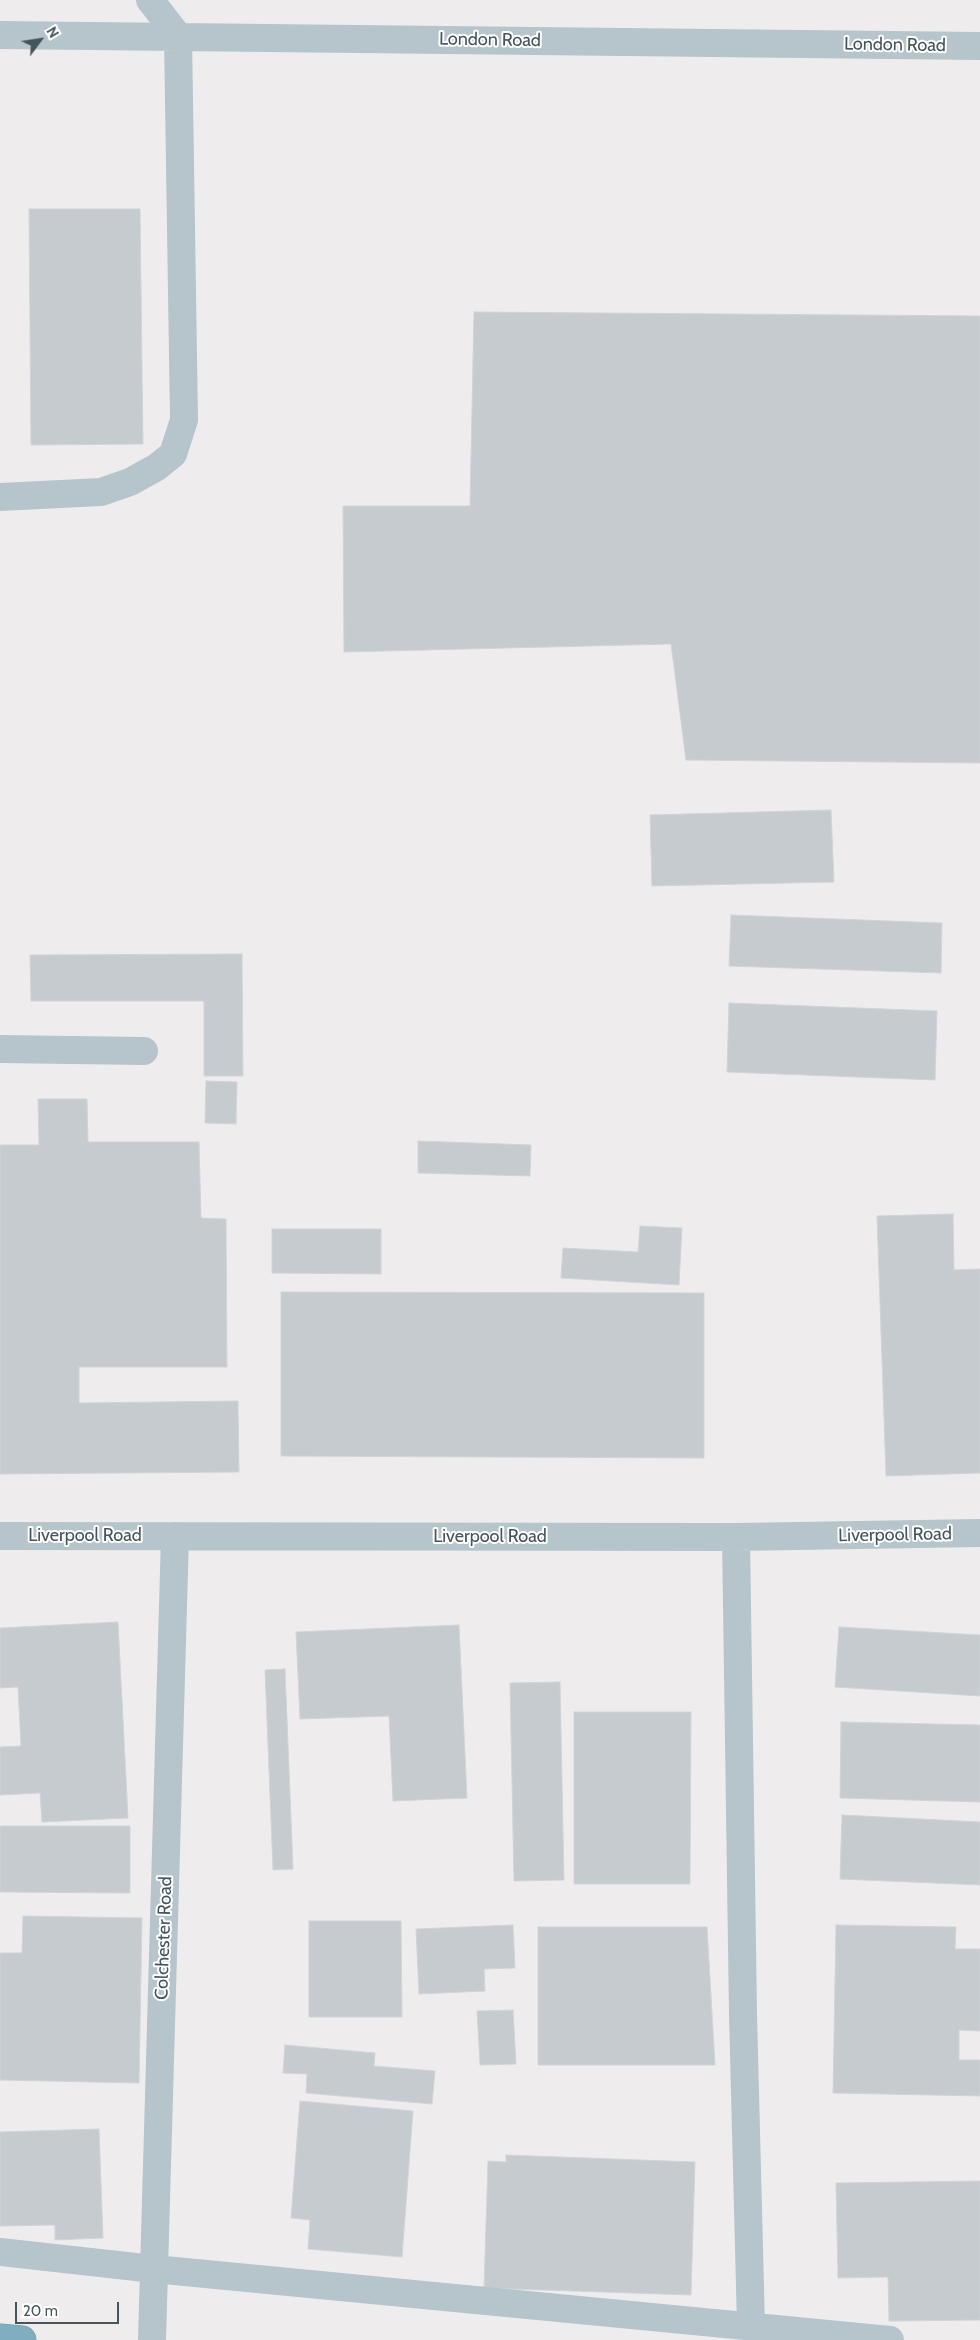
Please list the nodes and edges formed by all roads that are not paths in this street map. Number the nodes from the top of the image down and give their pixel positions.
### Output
1 (150, 0) edge
2 (0, 35) edge
3 (178, 36) junction
4 (980, 46) edge
5 (0, 497) edge
6 (0, 1049) edge
7 (144, 1051) dead end
8 (980, 1533) edge
9 (0, 1536) edge
10 (175, 1536) junction
11 (736, 1537) junction
12 (0, 2252) edge
13 (154, 2269) junction
14 (751, 2326) junction
15 (0, 2338) edge
16 (22, 2340) edge
17 (152, 2340) edge
18 (890, 2340) edge

1 - 3 street
2 - 3 street, London Road
3 - 4 street, London Road
3 - 5 street
6 - 7 street
8 - 11 street, Liverpool Road
9 - 10 street, Liverpool Road
10 - 11 street, Liverpool Road
10 - 13 street, Colchester Road
11 - 14 street
12 - 13 street
13 - 14 street
13 - 17 street, Colchester Road
14 - 18 street
15 - 16 highway

